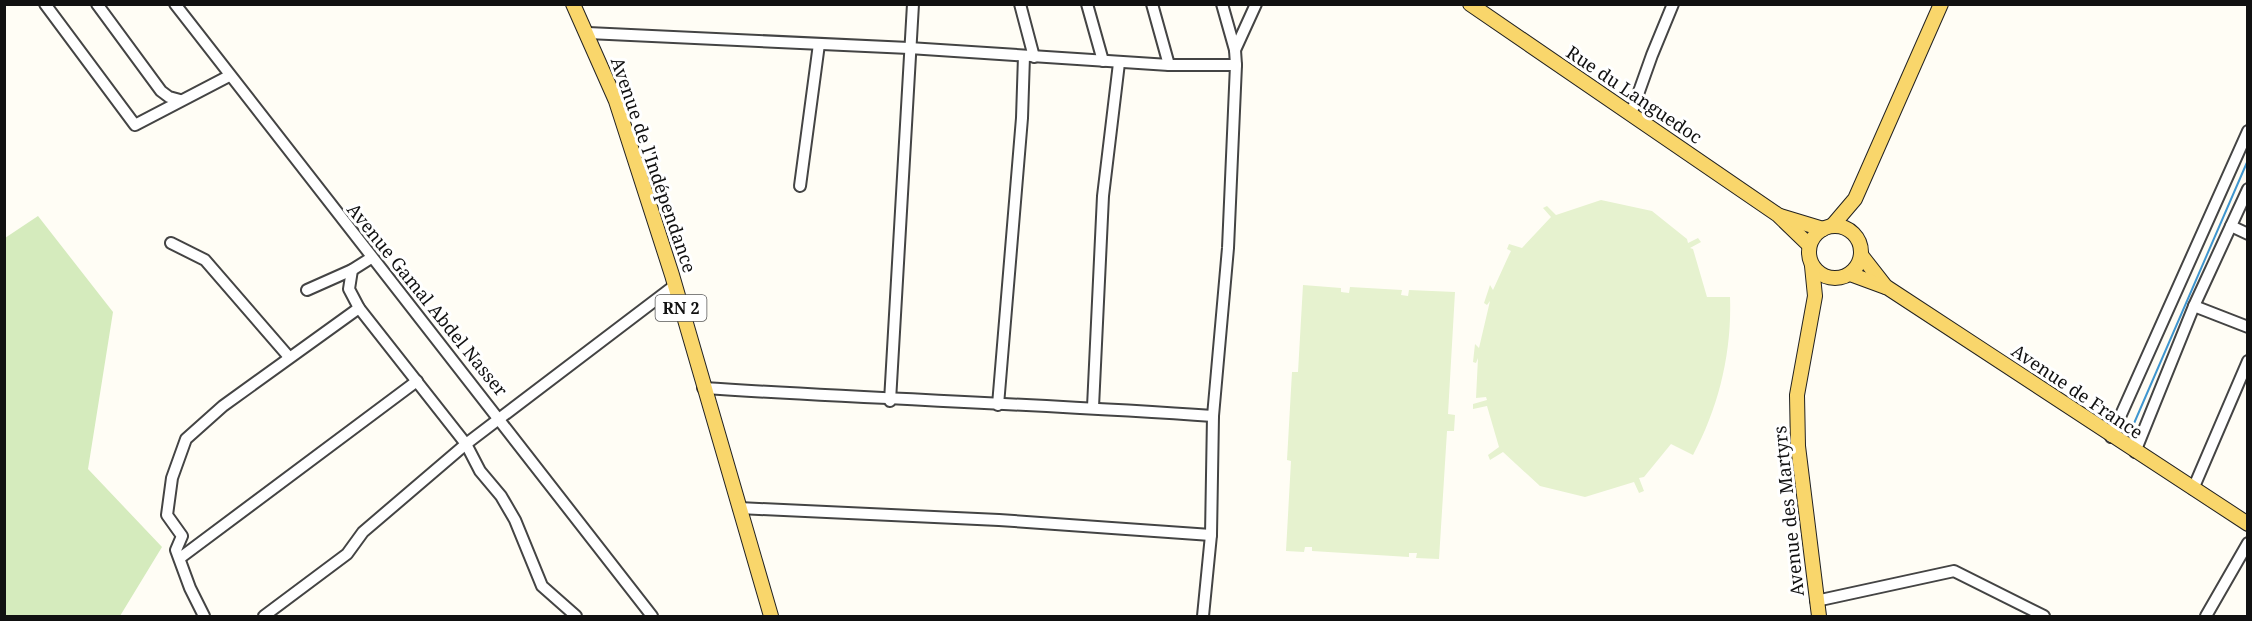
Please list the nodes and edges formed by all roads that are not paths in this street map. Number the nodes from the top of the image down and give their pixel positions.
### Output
1 (45, 4) edge
2 (97, 4) edge
3 (175, 4) edge
4 (573, 4) edge
5 (913, 4) edge
6 (1020, 4) edge
7 (1087, 4) edge
8 (1152, 4) edge
9 (1222, 4) edge
10 (1256, 4) edge
11 (1470, 4) edge
12 (1673, 4) edge
13 (1941, 4) edge
14 (588, 33) junction
15 (819, 44) junction
16 (909, 48) junction
17 (1235, 50) junction
18 (1029, 57) junction
19 (1103, 61) junction
20 (1119, 63) junction
21 (1169, 65) junction
22 (1236, 65) junction
23 (229, 76) junction
24 (180, 100) junction
25 (1631, 114) junction
26 (2247, 131) edge
27 (800, 186) dead end
28 (2247, 189) edge
29 (1855, 199) junction
30 (1778, 215) junction
31 (2231, 226) junction
32 (1828, 227) junction
33 (2247, 234) edge
34 (1855, 235) junction
35 (171, 243) dead end
36 (1809, 245) junction
37 (1861, 255) junction
38 (371, 258) junction
39 (1812, 266) junction
40 (352, 270) junction
41 (1850, 274) junction
42 (1834, 278) junction
43 (674, 285) junction
44 (1888, 288) junction
45 (307, 290) dead end
46 (1815, 296) junction
47 (2194, 306) junction
48 (359, 308) junction
49 (2247, 327) edge
50 (289, 357) junction
51 (2247, 361) edge
52 (417, 381) junction
53 (703, 388) junction
54 (890, 400) junction
55 (998, 405) junction
56 (1093, 407) junction
57 (1213, 416) junction
58 (500, 419) junction
59 (2111, 437) junction
60 (466, 444) junction
61 (2135, 453) junction
62 (2193, 489) junction
63 (739, 508) junction
64 (2246, 518) edge
65 (1211, 535) junction
66 (2247, 543) edge
67 (180, 558) junction
68 (1816, 601) junction
69 (204, 616) edge
70 (264, 616) edge
71 (576, 616) edge
72 (652, 616) edge
73 (771, 616) edge
74 (1203, 616) edge
75 (1819, 616) edge
76 (2044, 616) edge
77 (2206, 616) edge

1 - 24 street
2 - 24 street
3 - 23 street, Avenue Gamal Abdel Nasser
4 - 14 main road, Avenue de l'Indépendance / RN 2
5 - 16 street
6 - 18 street
7 - 19 street
8 - 21 street
9 - 17 street
10 - 17 street
11 - 25 main road, Rue du Languedoc
12 - 25 street
13 - 29 main road
14 - 15 street
14 - 43 main road, Avenue de l'Indépendance / RN 2
15 - 16 street
15 - 27 street
16 - 18 street
16 - 54 street
17 - 22 street
18 - 19 street
18 - 55 street
19 - 20 street
20 - 21 street
20 - 56 street
21 - 22 street
22 - 57 street
23 - 24 street
23 - 38 street, Avenue Gamal Abdel Nasser
25 - 30 main road, Rue du Languedoc
26 - 59 street
28 - 31 street
29 - 32 main road
29 - 34 main road
30 - 32 main road, Rue du Languedoc
30 - 36 main road, Rue du Languedoc
31 - 33 street
31 - 47 street
32 - 34 main road
32 - 36 main road
34 - 37 main road
35 - 50 street
36 - 39 main road
37 - 41 main road
37 - 44 main road, Avenue de France
38 - 40 street
38 - 58 street, Avenue Gamal Abdel Nasser
39 - 42 main road
39 - 46 main road, Avenue des Martyrs
40 - 45 street
40 - 48 street
41 - 42 main road
41 - 44 main road, Avenue de France
42 - 46 main road
43 - 53 main road, Avenue de l'Indépendance / RN 2
43 - 58 street
44 - 59 main road, Avenue de France
46 - 68 main road, Avenue des Martyrs
47 - 49 street
47 - 61 street
48 - 50 street
48 - 52 street
50 - 67 street
51 - 62 street
52 - 60 street
52 - 67 street
53 - 54 street
53 - 63 main road, Avenue de l'Indépendance / RN 2
54 - 55 street
55 - 56 street
56 - 57 street
57 - 65 street
58 - 60 street
58 - 72 street, Avenue Gamal Abdel Nasser
59 - 61 main road, Avenue de France
60 - 70 street
60 - 71 street
61 - 62 main road, Avenue de France
62 - 64 main road, Avenue de France
63 - 65 street
63 - 73 main road, Avenue de l'Indépendance / RN 2
65 - 74 street
66 - 77 street
67 - 69 street
68 - 75 main road, Avenue des Martyrs
68 - 76 street

